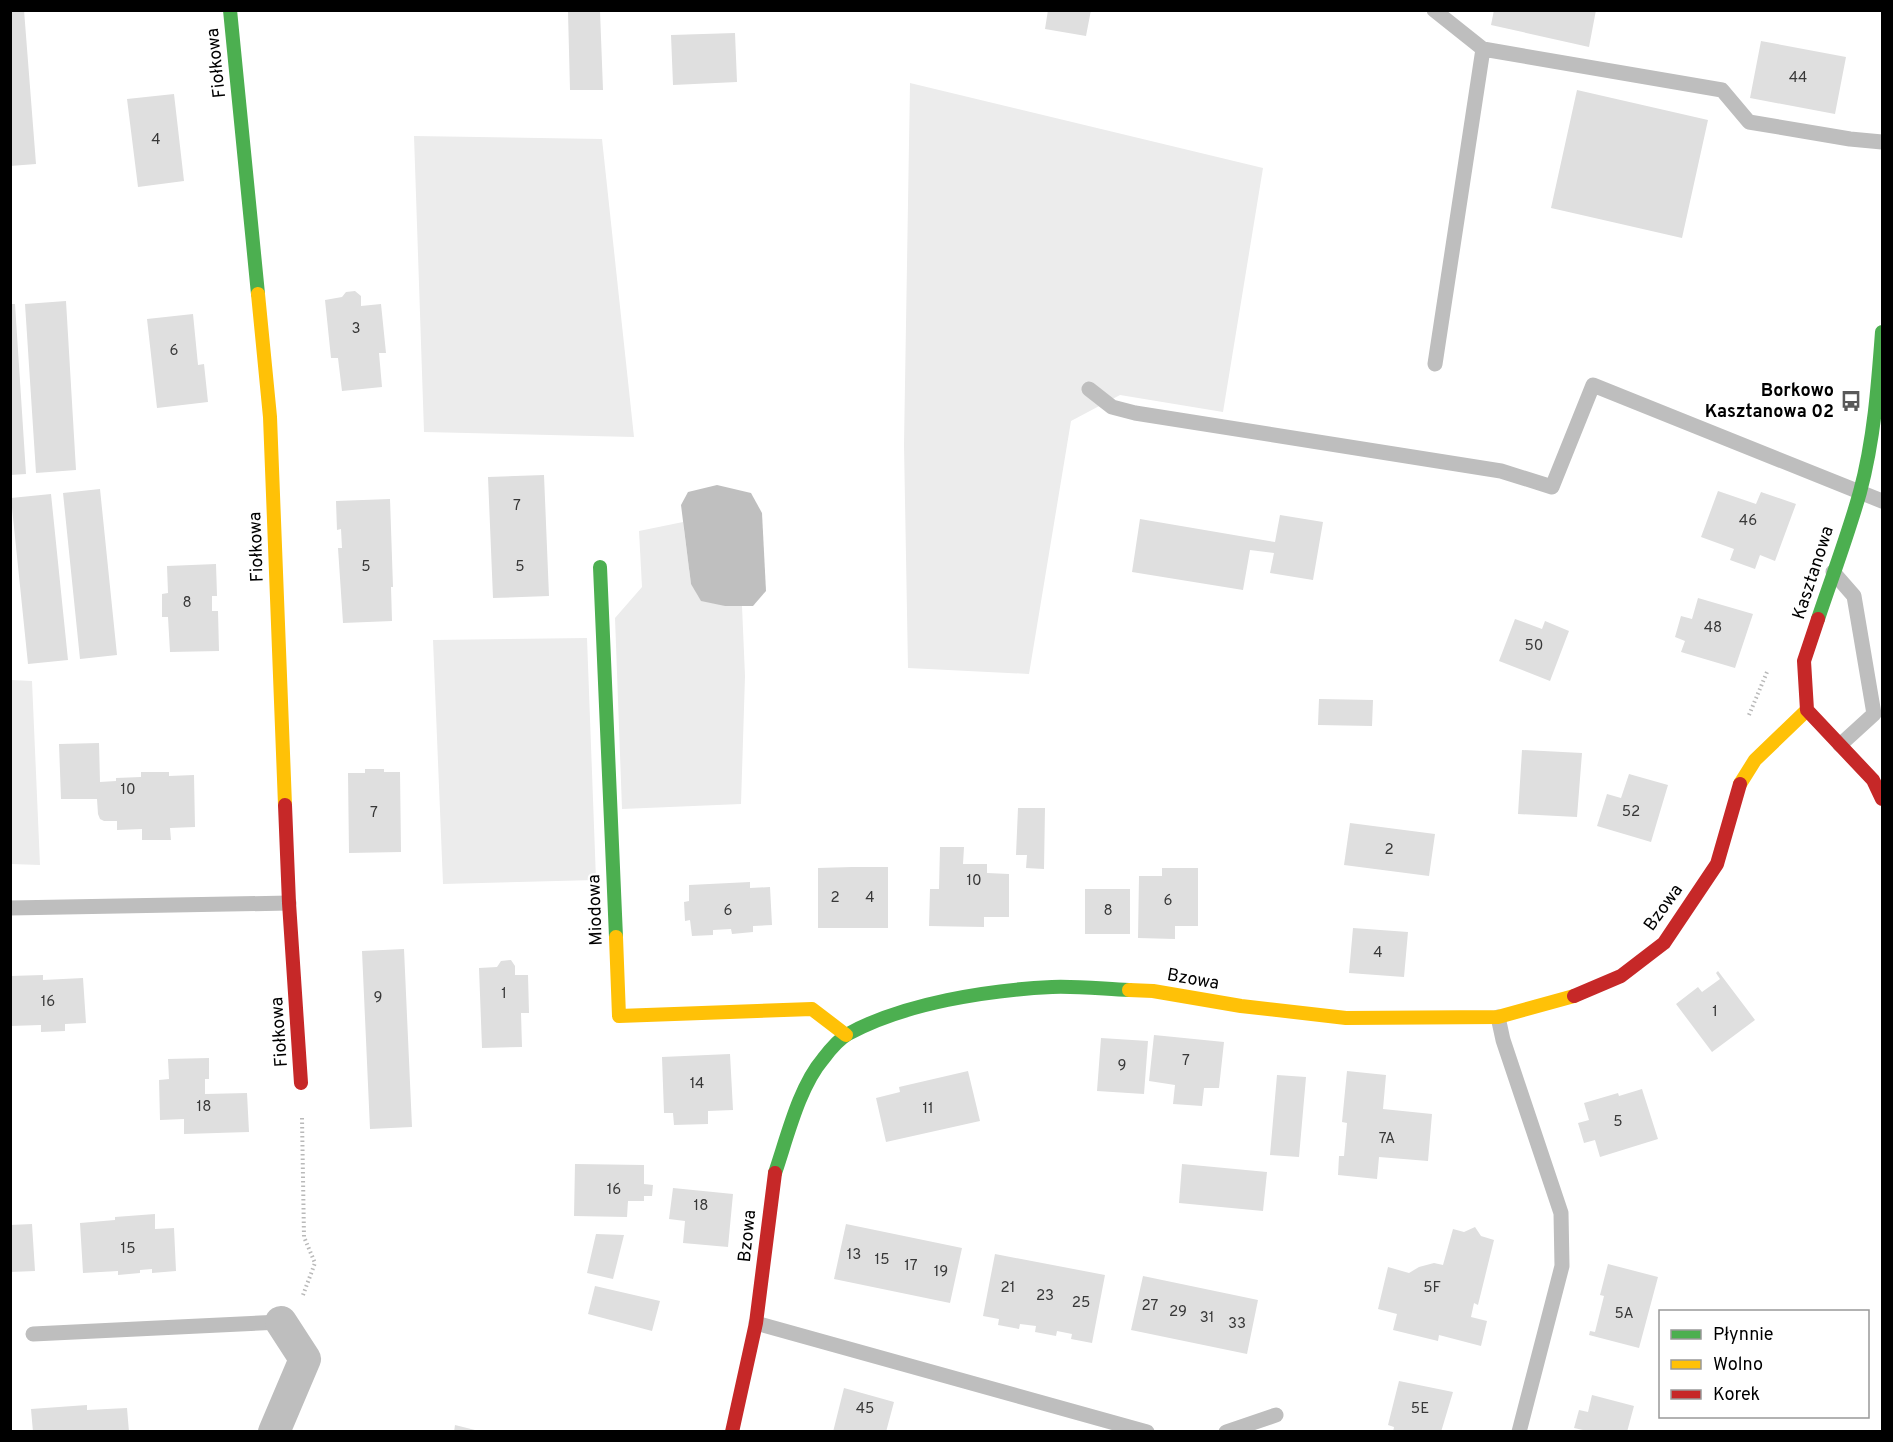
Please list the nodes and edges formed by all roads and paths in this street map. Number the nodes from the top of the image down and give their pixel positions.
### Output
1 (230, 10) edge
2 (1434, 10) edge
3 (1483, 49) junction
4 (1882, 142) edge
5 (1882, 332) edge
6 (1435, 364) dead end
7 (1089, 389) dead end
8 (1860, 493) junction
9 (1882, 501) edge
10 (600, 567) dead end
11 (1833, 572) junction
12 (1807, 710) junction
13 (1840, 745) junction
14 (1882, 799) edge
15 (289, 903) junction
16 (10, 908) edge
17 (1498, 1017) junction
18 (846, 1035) junction
19 (302, 1083) joint
20 (281, 1322) junction
21 (756, 1323) junction
22 (33, 1334) dead end
23 (1276, 1416) dead end
24 (274, 1431) edge
25 (732, 1431) edge
26 (1147, 1431) edge
27 (1226, 1431) edge
28 (1519, 1431) edge

1 - 15 street, Fiołkowa
2 - 3 lane
3 - 4 lane
3 - 6 lane
5 - 8 street, Kasztanowa
7 - 8 lane
8 - 9 lane
8 - 11 street, Kasztanowa
10 - 18 street, Miodowa
11 - 12 street, Kasztanowa
11 - 13 lane
12 - 13 street
12 - 17 street, Bzowa
13 - 14 street
15 - 16 lane
15 - 19 street, Fiołkowa
17 - 18 street, Bzowa
17 - 28 lane
18 - 21 street, Bzowa
19 - 20 path
20 - 22 lane
20 - 24 street
21 - 25 street, Bzowa
21 - 26 lane
23 - 27 lane

